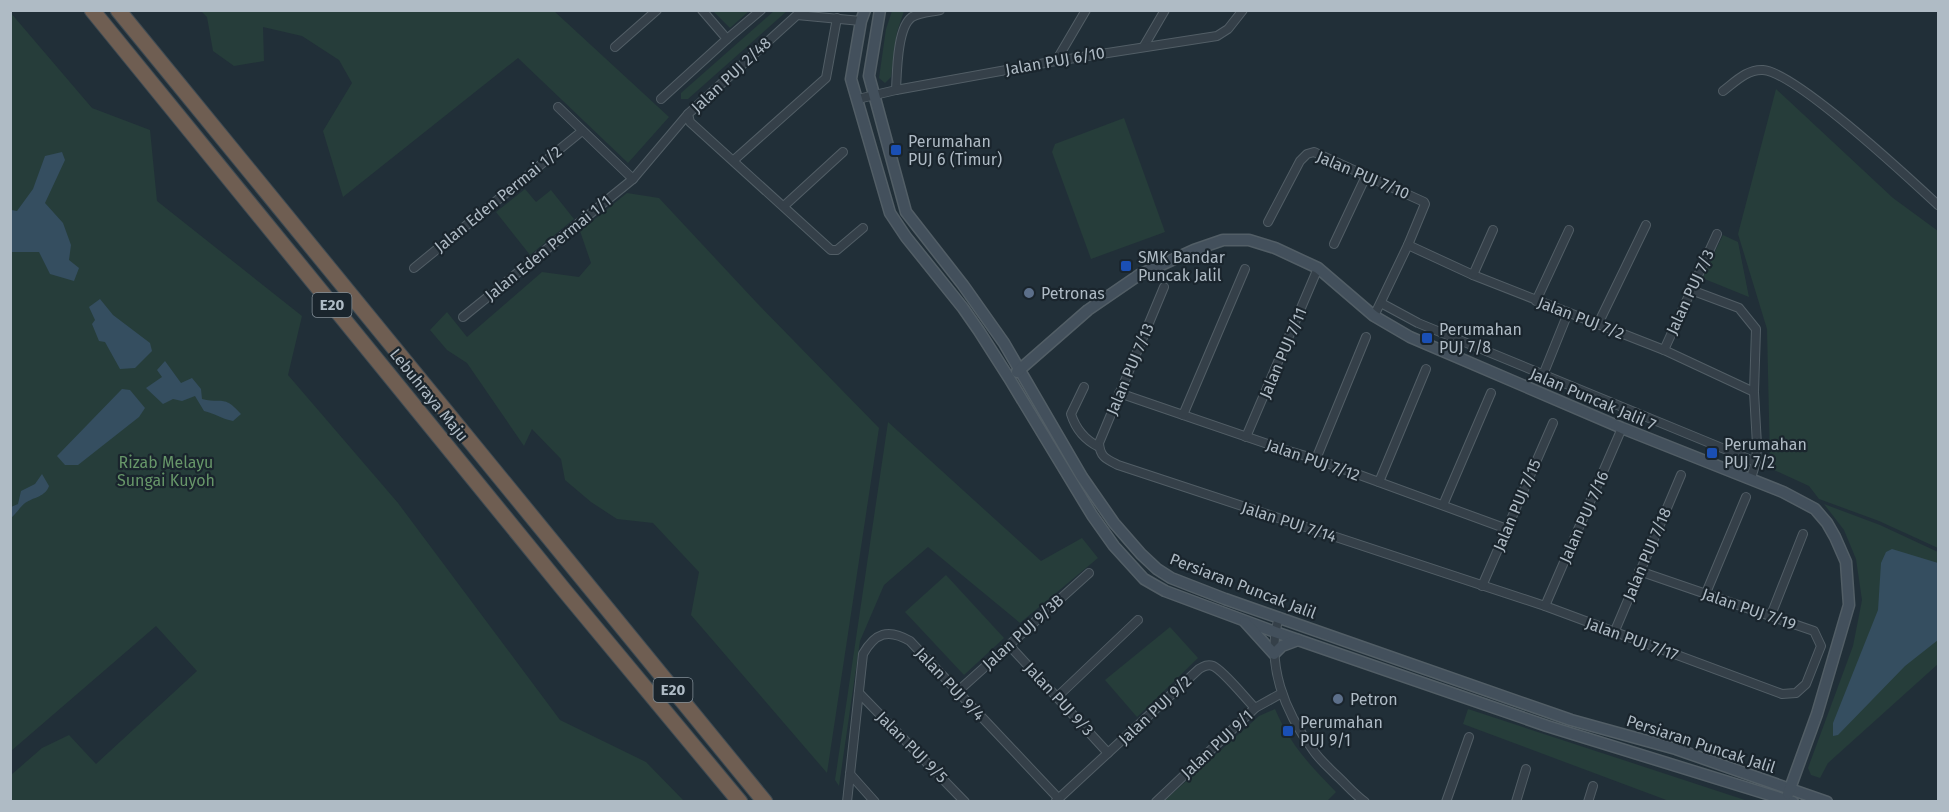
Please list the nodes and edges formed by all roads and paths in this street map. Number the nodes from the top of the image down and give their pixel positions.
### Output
1 (118, 10) edge
2 (123, 10) edge
3 (657, 10) edge
4 (702, 10) edge
5 (761, 10) edge
6 (880, 10) edge
7 (940, 10) edge
8 (1086, 10) edge
9 (1165, 10) edge
10 (1243, 10) edge
11 (93, 14) edge
12 (863, 16) edge
13 (837, 18) junction
14 (727, 39) junction
15 (142, 41) junction
16 (1144, 46) junction
17 (615, 47) dead end
18 (1056, 61) junction
19 (896, 90) junction
20 (1723, 91) dead end
21 (874, 95) junction
22 (661, 99) dead end
23 (858, 99) junction
24 (558, 107) dead end
25 (688, 114) junction
26 (582, 131) junction
27 (843, 152) dead end
28 (734, 160) junction
29 (1366, 176) junction
30 (633, 179) junction
31 (1938, 205) edge
32 (784, 206) junction
33 (1268, 222) dead end
34 (1646, 225) dead end
35 (862, 228) dead end
36 (1493, 230) dead end
37 (1569, 230) dead end
38 (1717, 234) dead end
39 (1334, 244) dead end
40 (1408, 245) junction
41 (414, 268) dead end
42 (1318, 268) junction
43 (1245, 269) dead end
44 (1473, 275) junction
45 (1164, 287) dead end
46 (1691, 290) junction
47 (1536, 301) junction
48 (1380, 303) junction
49 (1568, 313) junction
50 (463, 316) dead end
51 (1374, 316) junction
52 (1598, 324) junction
53 (1366, 337) dead end
54 (1664, 350) junction
55 (1009, 351) junction
56 (1039, 354) junction
57 (1021, 369) junction
58 (1426, 369) dead end
59 (1543, 375) junction
60 (1009, 378) junction
61 (1084, 387) dead end
62 (1031, 388) junction
63 (1754, 392) junction
64 (1119, 393) junction
65 (1491, 393) dead end
66 (1183, 415) junction
67 (1552, 423) dead end
68 (1622, 428) junction
69 (1246, 437) junction
70 (1100, 449) junction
71 (1316, 459) junction
72 (1756, 462) junction
73 (1680, 475) dead end
74 (1751, 478) junction
75 (1379, 482) junction
76 (1746, 497) dead end
77 (1443, 505) junction
78 (1507, 529) junction
79 (1803, 534) dead end
80 (1639, 571) junction
81 (1089, 573) dead end
82 (1482, 586) junction
83 (1706, 593) junction
84 (1545, 606) junction
85 (1771, 615) junction
86 (1279, 617) junction
87 (1138, 620) dead end
88 (1243, 620) junction
89 (1275, 632) junction
90 (1614, 633) junction
91 (1298, 640) junction
92 (1009, 645) junction
93 (1274, 654) junction
94 (957, 692) junction
95 (859, 693) junction
96 (1282, 693) junction
97 (1782, 693) joint
98 (1057, 697) junction
99 (1255, 708) junction
100 (1469, 737) dead end
101 (1108, 753) junction
102 (1526, 769) dead end
103 (849, 774) junction
104 (1593, 786) dead end
105 (1790, 796) edge
106 (1057, 800) edge
107 (740, 801) edge
108 (765, 801) edge
109 (847, 801) edge
110 (875, 801) edge
111 (965, 801) edge
112 (1156, 801) edge
113 (1365, 801) edge
114 (1446, 801) edge
115 (1516, 801) edge
116 (1588, 801) edge
117 (1827, 801) edge

1 - 15 highway, Lebuhraya Maju / E20
2 - 15 highway
3 - 17 street
4 - 14 street, Jalan PUJ 2/48
5 - 14 street
6 - 21 main road, Persiaran Puncak Jalil
7 - 19 street
8 - 18 street
9 - 16 street
10 - 16 street, Jalan PUJ 6/10
11 - 107 highway, Lebuhraya Maju / E20
12 - 13 street, Jalan PUJ 2/48
12 - 23 main road, Persiaran Puncak Jalil
13 - 25 street, Jalan PUJ 2/48
13 - 28 street
14 - 22 street
15 - 108 highway, Lebuhraya Maju / E20
16 - 18 street, Jalan PUJ 6/10
18 - 19 street, Jalan PUJ 6/10
19 - 21 street, Jalan PUJ 6/10
20 - 31 street
21 - 23 street, Jalan PUJ 6/10
21 - 55 main road, Persiaran Puncak Jalil
23 - 60 main road, Persiaran Puncak Jalil
24 - 26 street
25 - 28 street, Jalan PUJ 2/48
25 - 30 street, Jalan Eden Permai 1/1
26 - 30 street
26 - 41 street, Jalan Eden Permai 1/2
27 - 32 street
28 - 32 street, Jalan PUJ 2/48
29 - 33 street, Jalan PUJ 7/10
29 - 39 street
29 - 40 street, Jalan PUJ 7/10
30 - 50 street, Jalan Eden Permai 1/1
32 - 35 street, Jalan PUJ 2/48
34 - 52 street
36 - 44 street
37 - 47 street
38 - 46 street, Jalan PUJ 7/3
40 - 44 street, Jalan PUJ 7/2
40 - 48 street
42 - 51 main road, Jalan Puncak Jalil 7
42 - 56 main road, Jalan Puncak Jalil 7
42 - 69 street, Jalan PUJ 7/11
43 - 66 street
44 - 47 street, Jalan PUJ 7/2
45 - 64 street, Jalan PUJ 7/13
46 - 54 street, Jalan PUJ 7/3
46 - 63 street
47 - 49 street, Jalan PUJ 7/2
48 - 51 street
48 - 59 street
49 - 52 street, Jalan PUJ 7/2
49 - 59 street
51 - 68 main road, Jalan Puncak Jalil 7
52 - 54 street, Jalan PUJ 7/2
53 - 71 street
54 - 63 street, Jalan PUJ 7/2
55 - 56 main road
55 - 57 main road, Persiaran Puncak Jalil
56 - 57 main road, Jalan Puncak Jalil 7
56 - 62 main road
57 - 60 main road, Jalan Puncak Jalil 7
57 - 62 main road, Persiaran Puncak Jalil
58 - 75 street
59 - 72 street
60 - 88 main road, Persiaran Puncak Jalil
61 - 70 street, Jalan PUJ 7/14
62 - 86 main road, Persiaran Puncak Jalil
63 - 72 street
64 - 66 street, Jalan PUJ 7/12
64 - 70 street, Jalan PUJ 7/13
65 - 77 street
66 - 69 street, Jalan PUJ 7/12
67 - 78 street, Jalan PUJ 7/15
68 - 74 main road, Jalan Puncak Jalil 7
68 - 84 street, Jalan PUJ 7/16
69 - 71 street, Jalan PUJ 7/12
70 - 82 street, Jalan PUJ 7/14
71 - 75 street, Jalan PUJ 7/12
72 - 74 street
73 - 80 street, Jalan PUJ 7/18
74 - 105 main road, Jalan Puncak Jalil 7
75 - 77 street, Jalan PUJ 7/12
76 - 83 street
77 - 78 street, Jalan PUJ 7/12
78 - 82 street, Jalan PUJ 7/15
79 - 85 street
80 - 83 street, Jalan PUJ 7/19
80 - 90 street, Jalan PUJ 7/18
81 - 92 street, Jalan PUJ 9/3B
82 - 84 street, Jalan PUJ 7/17
83 - 85 street, Jalan PUJ 7/19
84 - 90 street, Jalan PUJ 7/17
85 - 97 street, Jalan PUJ 7/19
86 - 89 street
86 - 105 main road, Persiaran Puncak Jalil
87 - 98 street
88 - 89 main road, Persiaran Puncak Jalil
88 - 93 main road
89 - 91 main road, Persiaran Puncak Jalil
89 - 93 street
90 - 97 street, Jalan PUJ 7/17
91 - 93 main road
91 - 105 main road, Persiaran Puncak Jalil
92 - 94 street, Jalan PUJ 9/3B
92 - 98 street, Jalan PUJ 9/3
93 - 96 street
94 - 95 street, Jalan PUJ 9/4
94 - 106 street, Jalan PUJ 9/4
95 - 103 street, Jalan PUJ 9/4
95 - 111 street, Jalan PUJ 9/5
96 - 99 street, Jalan PUJ 9/1
96 - 113 street
98 - 101 street, Jalan PUJ 9/3
99 - 101 street, Jalan PUJ 9/2
99 - 112 street, Jalan PUJ 9/1
100 - 114 street
101 - 106 street, Jalan PUJ 9/2
102 - 115 street
103 - 109 street, Jalan PUJ 9/4
103 - 110 street
104 - 116 street
105 - 117 main road, Persiaran Puncak Jalil

